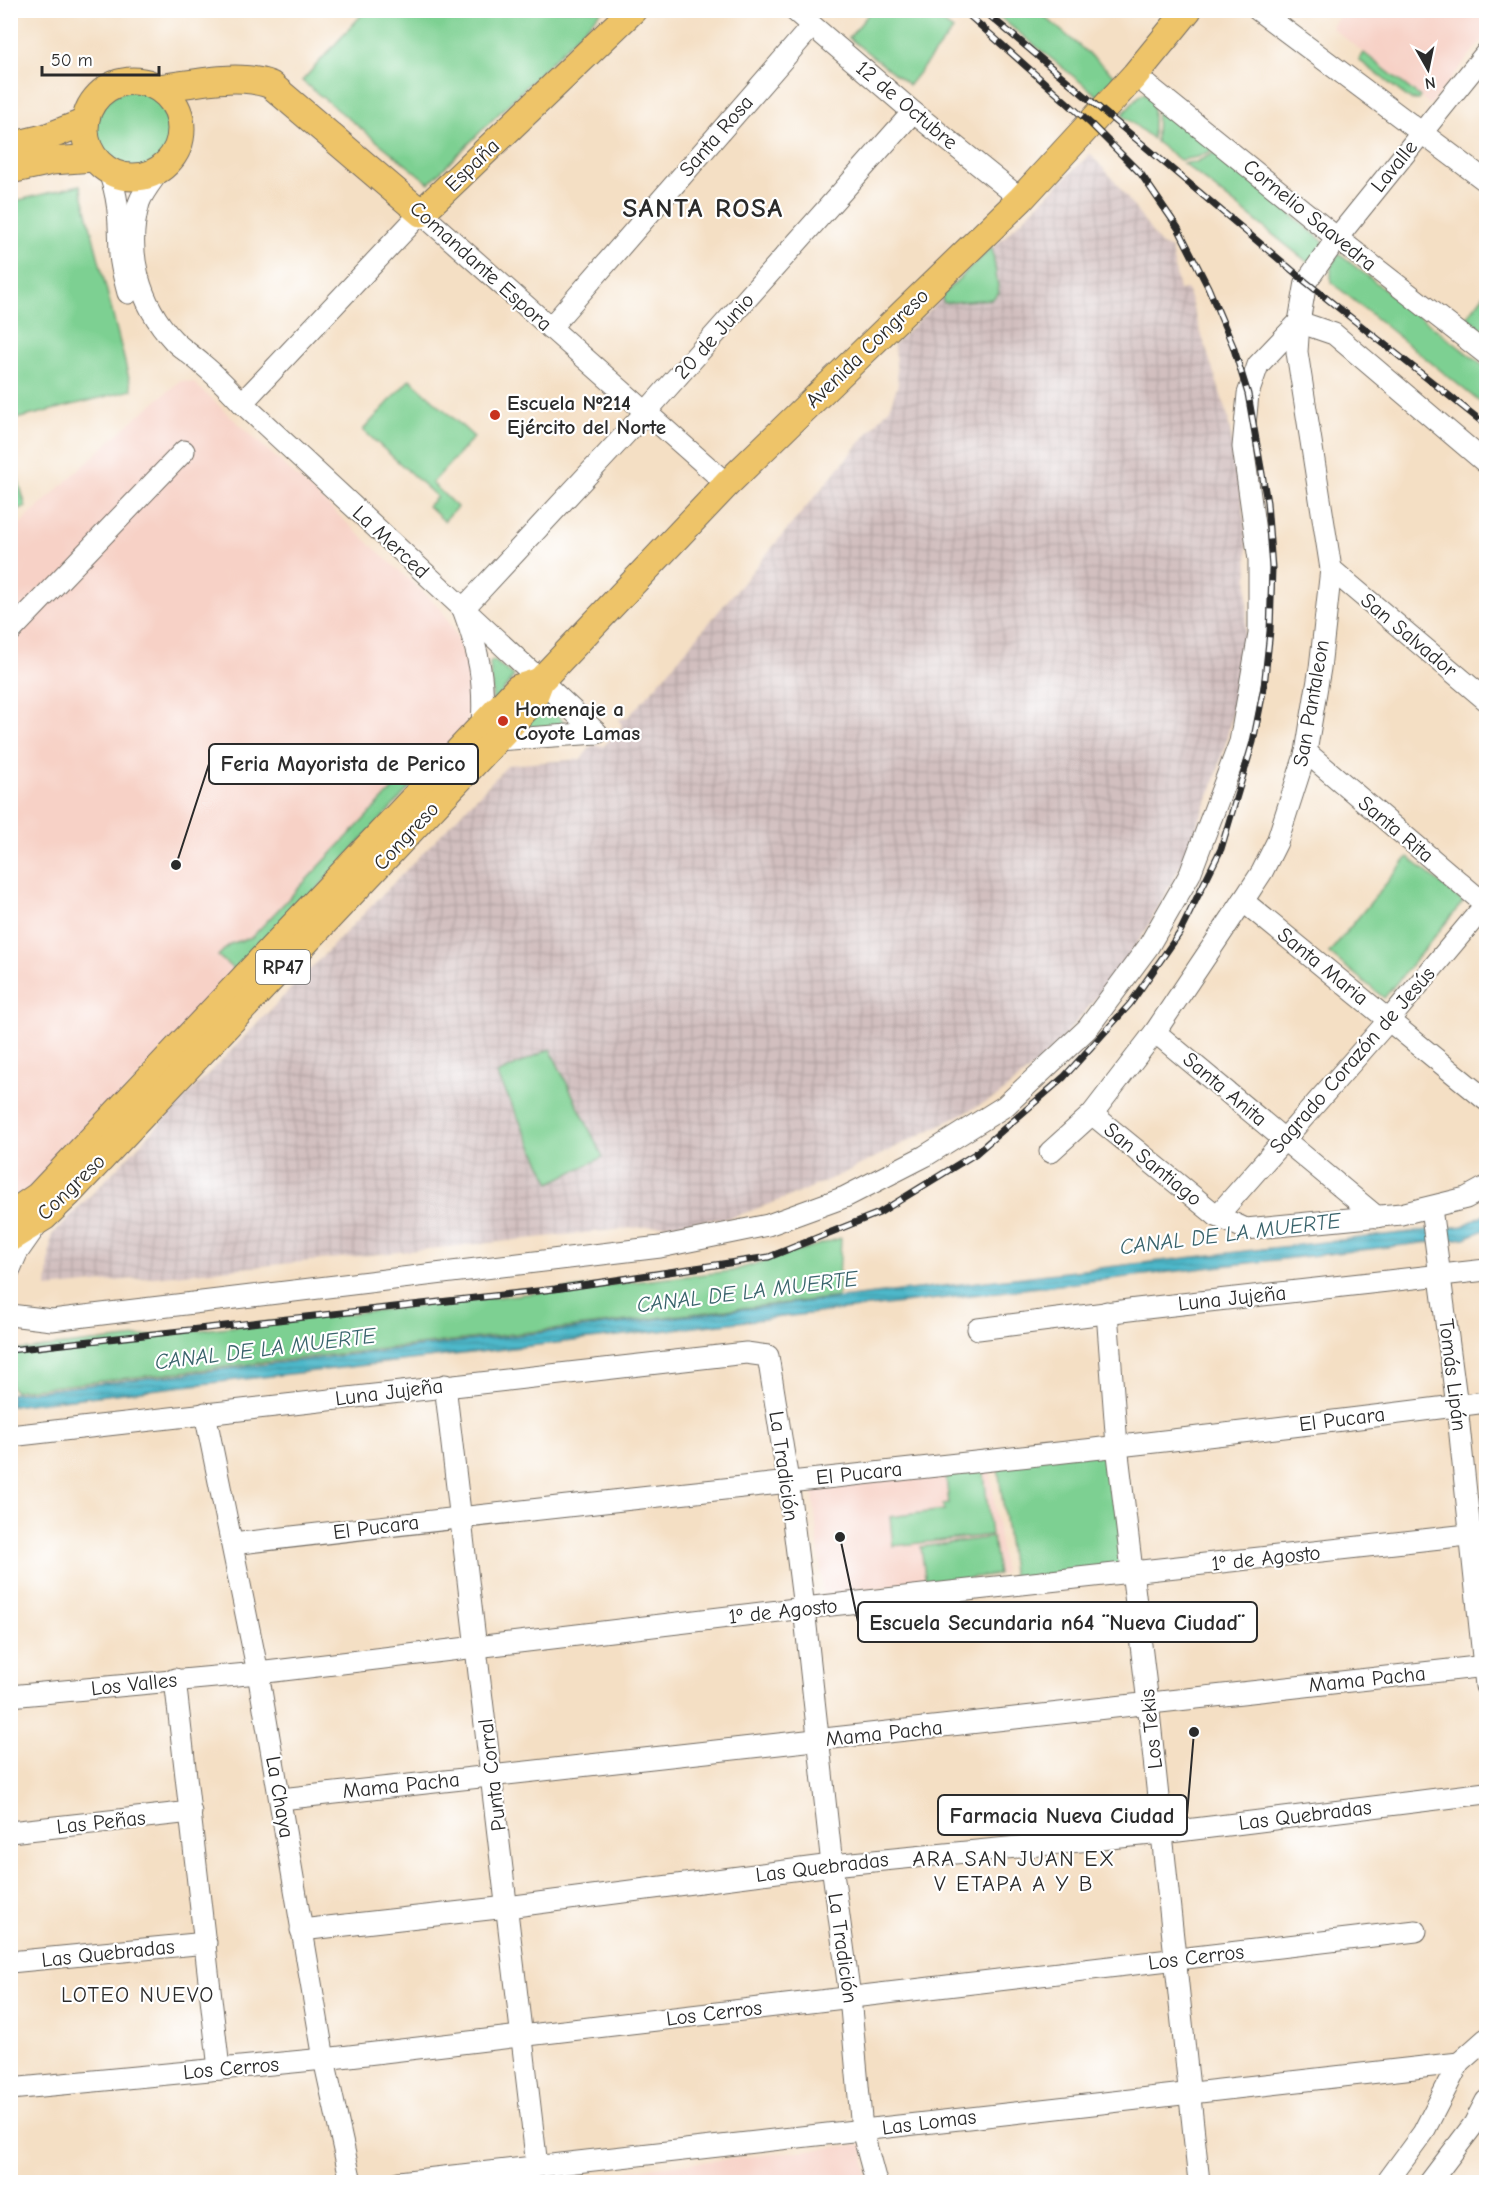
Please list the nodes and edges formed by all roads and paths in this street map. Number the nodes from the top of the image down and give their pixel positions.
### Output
1 (633, 10) edge
2 (794, 10) edge
3 (1188, 10) edge
4 (1258, 10) edge
5 (812, 26) junction
6 (1486, 53) edge
7 (1135, 75) junction
8 (221, 81) junction
9 (159, 88) junction
10 (913, 112) junction
11 (85, 122) junction
12 (182, 127) junction
13 (1422, 132) junction
14 (10, 146) edge
15 (101, 164) junction
16 (161, 168) junction
17 (10, 170) edge
18 (1486, 181) edge
19 (1021, 199) junction
20 (421, 213) junction
21 (1336, 238) junction
22 (1306, 282) joint
23 (1299, 322) junction
24 (550, 328) junction
25 (1486, 354) edge
26 (242, 403) junction
27 (646, 412) junction
28 (184, 451) dead end
29 (1486, 463) edge
30 (727, 484) junction
31 (1331, 569) junction
32 (463, 609) junction
33 (10, 632) edge
34 (540, 681) junction
35 (1486, 700) edge
36 (489, 733) junction
37 (1306, 752) junction
38 (1243, 901) junction
39 (1486, 905) edge
40 (1389, 1020) junction
41 (1155, 1032) junction
42 (1486, 1100) edge
43 (1092, 1114) junction
44 (1284, 1138) junction
45 (1050, 1152) dead end
46 (1486, 1187) edge
47 (10, 1215) edge
48 (1432, 1215) junction
49 (1217, 1216) junction
50 (44, 1217) junction
51 (1377, 1217) junction
52 (10, 1238) edge
53 (10, 1269) edge
54 (1486, 1270) edge
55 (1440, 1275) junction
56 (1107, 1312) junction
57 (10, 1315) edge
58 (978, 1329) dead end
59 (768, 1356) joint
60 (445, 1385) junction
61 (1486, 1402) edge
62 (1457, 1406) junction
63 (205, 1413) junction
64 (10, 1436) edge
65 (1117, 1446) junction
66 (788, 1481) junction
67 (461, 1516) junction
68 (1479, 1534) edge
69 (231, 1544) junction
70 (1133, 1573) junction
71 (804, 1608) junction
72 (476, 1647) junction
73 (258, 1672) junction
74 (1486, 1673) edge
75 (175, 1679) junction
76 (10, 1696) edge
77 (1148, 1703) junction
78 (818, 1740) junction
79 (492, 1775) junction
80 (1486, 1793) edge
81 (281, 1799) junction
82 (190, 1812) junction
83 (10, 1832) edge
84 (1162, 1833) junction
85 (832, 1865) junction
86 (507, 1907) junction
87 (302, 1930) junction
88 (1416, 1931) dead end
89 (206, 1943) junction
90 (1176, 1959) junction
91 (10, 1962) edge
92 (850, 1997) junction
93 (521, 2036) junction
94 (1486, 2039) edge
95 (324, 2059) junction
96 (1459, 2063) junction
97 (219, 2069) junction
98 (10, 2089) edge
99 (1189, 2092) junction
100 (1486, 2101) edge
101 (1480, 2124) edge
102 (862, 2130) junction
103 (537, 2166) junction
104 (351, 2182) edge
105 (399, 2182) edge
106 (876, 2182) edge
107 (1199, 2182) edge
108 (1387, 2182) edge
109 (1430, 2182) edge

1 - 20 main road, España
2 - 5 street, 12 de Octubre
3 - 7 main road, Avenida Congreso / RP47
4 - 13 street
5 - 10 street, 12 de Octubre
5 - 24 street, Santa Rosa
6 - 13 street, Lavalle
7 - 19 main road, Avenida Congreso / RP47
7 - 21 street, Cornelio Saavedra
8 - 9 main road, Comandante Espora
8 - 12 main road
8 - 20 main road, Comandante Espora
9 - 11 main road
9 - 12 main road
10 - 19 street, 12 de Octubre
10 - 27 street, 20 de Junio
11 - 14 main road
11 - 15 main road
12 - 16 main road
13 - 18 street
13 - 21 street, Lavalle
15 - 16 main road
15 - 17 main road
15 - 26 street
16 - 26 street
19 - 30 main road, Avenida Congreso / RP47
20 - 24 street, Comandante Espora
20 - 26 street, España
21 - 22 street, Lavalle
21 - 25 street, Cornelio Saavedra
22 - 23 street, San Pantaleon
23 - 29 street
23 - 31 street, San Pantaleon
23 - 57 street
24 - 27 street, Comandante Espora
26 - 32 street, La Merced
27 - 30 street, Comandante Espora
27 - 32 street, 20 de Junio
28 - 33 street
30 - 34 main road, Avenida Congreso / RP47
31 - 35 street, San Salvador
31 - 37 street, San Pantaleon
32 - 34 street, La Merced
32 - 36 street
34 - 36 main road, Congreso / RP47
34 - 36 street, La Merced
36 - 47 main road, Congreso / RP47
36 - 50 main road, Congreso / RP47
37 - 38 street, San Pantaleon
37 - 39 street, Santa Rita
38 - 40 street, Santa Maria
38 - 41 street, San Pantaleon
39 - 40 street, Sagrado Corazón de Jesús
40 - 42 street, Santa Maria
40 - 44 street, Sagrado Corazón de Jesús
41 - 43 street, San Pantaleon
41 - 44 street, Santa Anita
43 - 45 street, San Pantaleon
43 - 49 street, San Santiago
44 - 49 street, Sagrado Corazón de Jesús
44 - 51 street, Santa Anita
46 - 48 street
48 - 51 street
48 - 55 street, Tomás Lipán
49 - 51 street, San Santiago
50 - 52 main road, Congreso / RP47
50 - 53 street
54 - 55 street, Luna Jujeña
55 - 56 street, Luna Jujeña
55 - 62 street, Tomás Lipán
56 - 58 street, Luna Jujeña
56 - 65 street, Los Tekis
59 - 60 street, Luna Jujeña
59 - 66 street, La Tradición
60 - 63 street, Luna Jujeña
60 - 67 street, Punta Corral
61 - 62 street, El Pucara
62 - 65 street, El Pucara
62 - 68 street, Tomás Lipán
63 - 64 street, Luna Jujeña
63 - 69 street, La Chaya
65 - 66 street, El Pucara
65 - 70 street, Los Tekis
66 - 67 street, El Pucara
66 - 71 street, La Tradición
67 - 69 street, El Pucara
67 - 72 street, Punta Corral
68 - 70 street, 1º de Agosto
68 - 74 street, Tomás Lipán
69 - 73 street, La Chaya
70 - 71 street, 1º de Agosto
70 - 77 street, Los Tekis
71 - 72 street, 1º de Agosto
71 - 78 street, La Tradición
72 - 73 street, 1º de Agosto
72 - 79 street, Punta Corral
73 - 75 street, Los Valles
73 - 81 street, La Chaya
74 - 77 street, Mama Pacha
75 - 76 street, Los Valles
75 - 82 street
77 - 78 street, Mama Pacha
77 - 84 street, Los Tekis
78 - 79 street, Mama Pacha
78 - 85 street, La Tradición
79 - 81 street, Mama Pacha
79 - 86 street, Punta Corral
80 - 84 street, Las Quebradas
81 - 87 street, La Chaya
82 - 83 street, Las Peñas
82 - 89 street
84 - 85 street, Las Quebradas
84 - 90 street, Los Tekis
85 - 86 street, Las Quebradas
85 - 92 street, La Tradición
86 - 87 street, Las Quebradas
86 - 93 street, Punta Corral
87 - 95 street, La Chaya
88 - 90 street, Los Cerros
89 - 91 street, Las Quebradas
89 - 97 street
90 - 92 street, Los Cerros
90 - 99 street, Los Tekis
92 - 93 street, Los Cerros
92 - 102 street, La Tradición
93 - 95 street, Los Cerros
93 - 103 street, Punta Corral
94 - 96 street
95 - 97 street, Los Cerros
95 - 104 street, La Chaya
96 - 99 street, Las Lomas
96 - 108 street
97 - 98 street, Los Cerros
99 - 102 street, Las Lomas
99 - 107 street, Los Tekis
100 - 101 street
101 - 109 street
102 - 103 street, Las Lomas
102 - 106 street, La Tradición
103 - 105 street, Las Lomas

